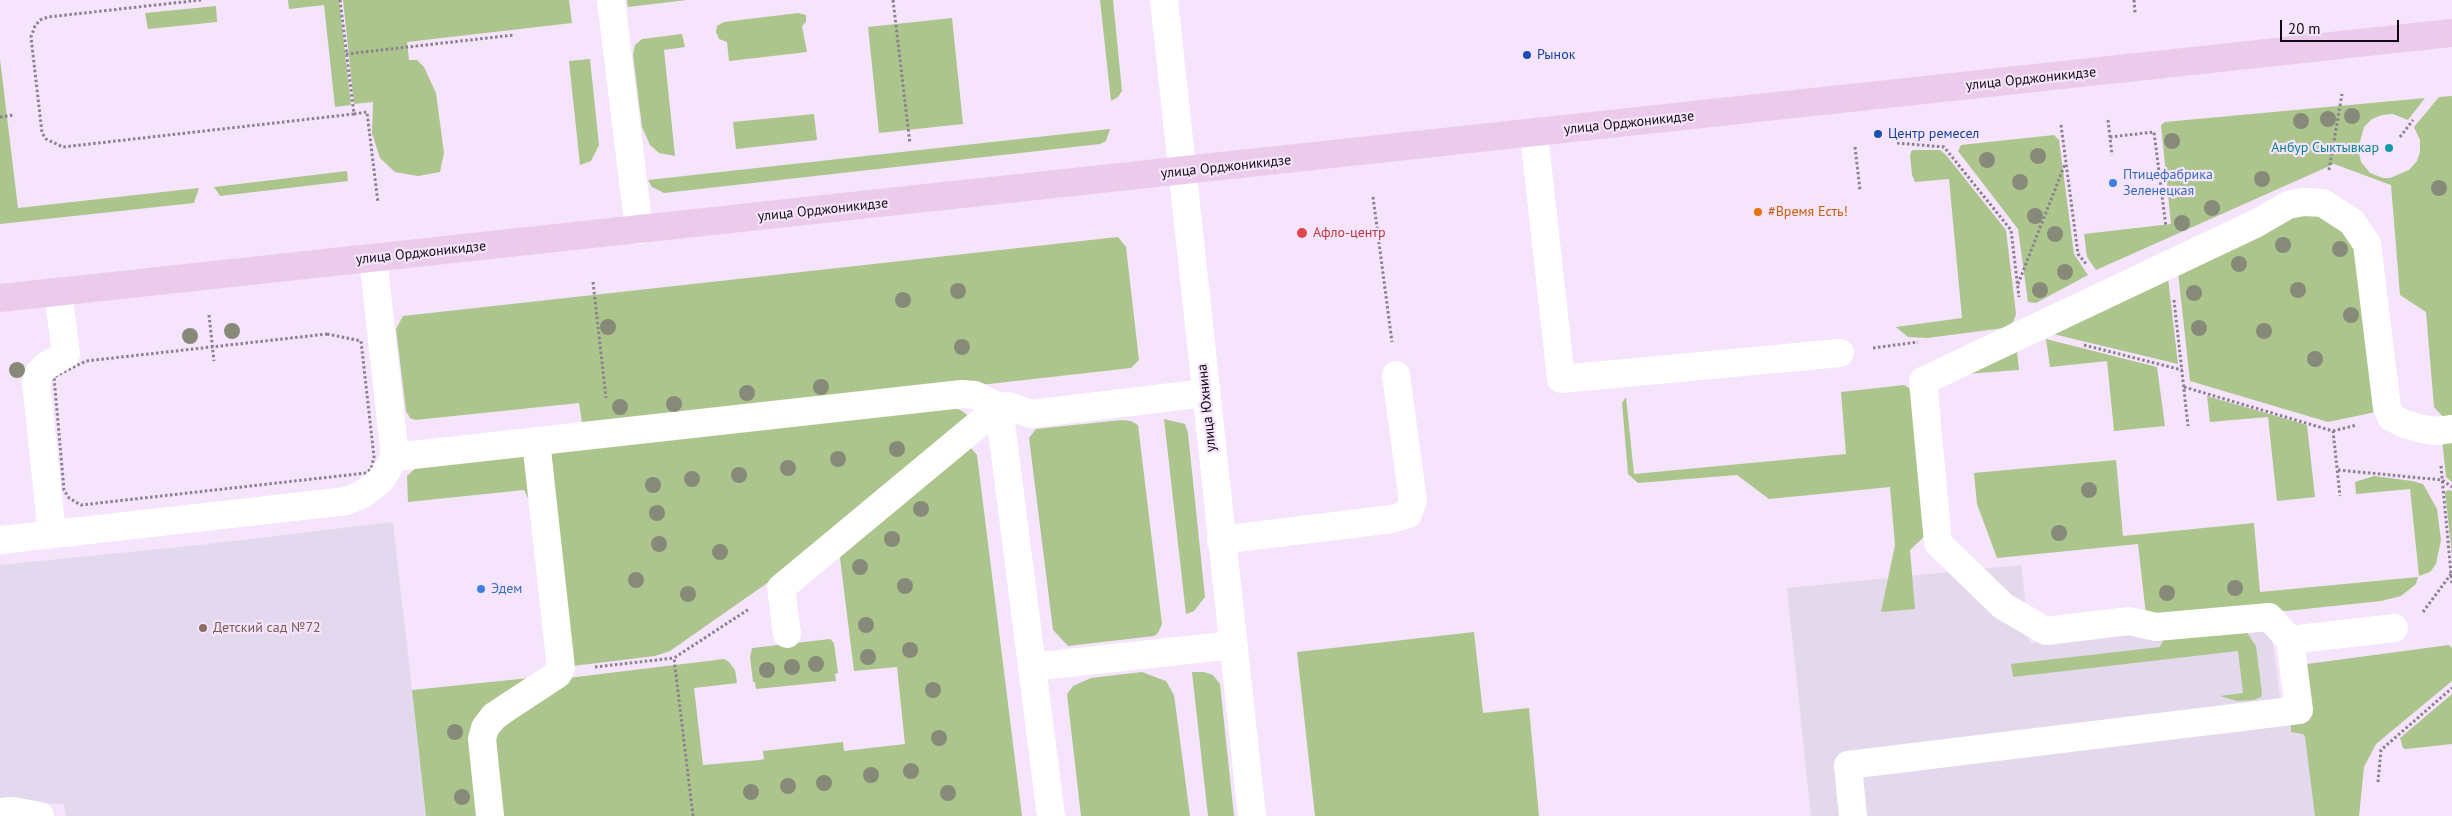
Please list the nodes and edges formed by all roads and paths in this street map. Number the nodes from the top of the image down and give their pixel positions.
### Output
1 (201, 0) edge
2 (340, 0) edge
3 (610, 0) edge
4 (893, 0) edge
5 (1164, 0) edge
6 (2134, 0) edge
7 (2135, 13) dead end
8 (2452, 33) edge
9 (514, 35) dead end
10 (346, 54) junction
11 (2342, 94) dead end
12 (354, 114) junction
13 (14, 115) dead end
14 (0, 117) edge
15 (2108, 120) dead end
16 (2413, 120) dead end
17 (2061, 126) dead end
18 (1534, 134) junction
19 (2110, 137) junction
20 (2400, 137) dead end
21 (1897, 143) dead end
22 (910, 144) dead end
23 (1855, 146) dead end
24 (2112, 155) dead end
25 (2066, 162) junction
26 (1182, 172) junction
27 (1860, 190) dead end
28 (1373, 197) dead end
29 (378, 203) dead end
30 (2323, 203) junction
31 (638, 230) junction
32 (373, 258) junction
33 (2180, 259) junction
34 (593, 282) dead end
35 (2018, 285) junction
36 (58, 292) junction
37 (2110, 293) junction
38 (0, 298) edge
39 (209, 315) dead end
40 (2026, 332) junction
41 (213, 347) junction
42 (1840, 353) dead end
43 (214, 362) dead end
44 (2182, 370) junction
45 (1396, 375) joint
46 (2184, 387) junction
47 (1206, 393) junction
48 (999, 406) junction
49 (2188, 426) dead end
50 (2444, 430) edge
51 (611, 433) junction
52 (536, 441) junction
53 (395, 457) junction
54 (2337, 470) junction
55 (2442, 480) junction
56 (2452, 487) edge
57 (2340, 496) dead end
58 (52, 534) junction
59 (0, 540) edge
60 (1221, 540) junction
61 (2451, 574) edge
62 (2452, 584) edge
63 (781, 588) junction
64 (2394, 628) joint
65 (787, 634) dead end
66 (2290, 640) junction
67 (1233, 645) junction
68 (674, 658) junction
69 (1032, 667) junction
70 (560, 671) junction
71 (2452, 688) edge
72 (2378, 782) dead end
73 (0, 812) edge
74 (40, 816) edge
75 (490, 816) edge
76 (693, 816) edge
77 (1051, 816) edge
78 (1252, 816) edge
79 (1853, 816) edge

1 - 12 path
2 - 10 path
3 - 31 street
4 - 22 path
5 - 26 street, улица Юхнина
6 - 7 path
8 - 18 main road, улица Орджоникидзе
9 - 10 path
10 - 12 path
11 - 30 path
12 - 29 path
13 - 14 path
15 - 19 path
16 - 20 path
17 - 25 path
18 - 26 main road, улица Орджоникидзе
18 - 42 street
19 - 24 path
19 - 33 path
21 - 35 path
23 - 27 path
25 - 35 path
25 - 37 path
26 - 31 main road, улица Орджоникидзе
26 - 47 street, улица Юхнина
28 - 45 path
30 - 33 street
30 - 50 street
31 - 32 main road, улица Орджоникидзе
32 - 36 main road, улица Орджоникидзе
32 - 53 street
33 - 37 street
33 - 44 path
34 - 51 path
35 - 40 path
36 - 38 main road, улица Орджоникидзе
36 - 58 street
37 - 40 street
39 - 41 path
40 - 44 path
40 - 66 street
41 - 41 path
41 - 43 path
44 - 46 path
45 - 60 street
46 - 49 path
46 - 54 path
47 - 48 street
47 - 60 street, улица Юхнина
48 - 51 street
48 - 63 street
48 - 69 street
50 - 55 path
51 - 52 street
52 - 53 street
52 - 70 street
53 - 58 street
54 - 55 path
54 - 57 path
55 - 56 path
55 - 61 path
58 - 59 street
60 - 67 street, улица Юхнина
61 - 62 path
61 - 64 path
63 - 65 street
63 - 68 path
64 - 66 street
66 - 79 street
67 - 69 street
67 - 78 street, улица Юхнина
68 - 70 path
68 - 76 path
69 - 77 street
70 - 75 street
71 - 72 path
73 - 74 street

